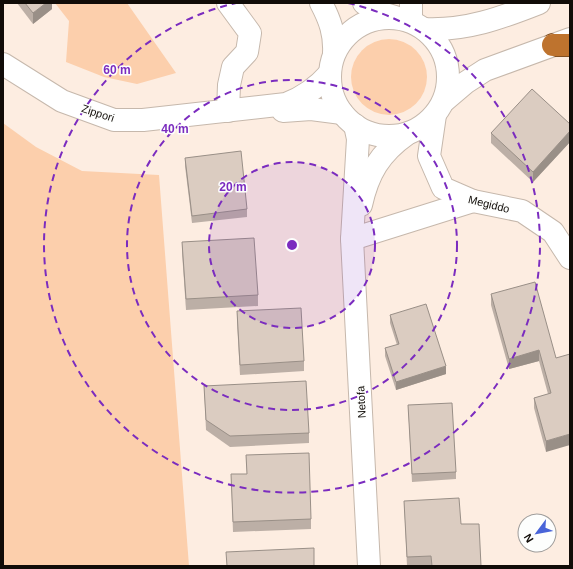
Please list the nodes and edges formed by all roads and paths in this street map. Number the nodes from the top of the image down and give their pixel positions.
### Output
1 (228, 3) edge
2 (321, 3) edge
3 (364, 3) edge
4 (539, 3) edge
5 (411, 18) edge
6 (564, 43) edge
7 (332, 63) junction
8 (3, 64) edge
9 (440, 108) junction
10 (228, 111) junction
11 (348, 119) junction
12 (407, 134) junction
13 (473, 201) junction
14 (352, 239) junction
15 (570, 258) edge
16 (368, 566) edge

1 - 10 street
2 - 7 street
3 - 5 street
4 - 5 street
5 - 7 street
5 - 9 street
6 - 9 street
7 - 10 street, Zippori
7 - 11 street
8 - 10 street, Zippori
9 - 12 street
9 - 13 street, Megiddo
10 - 11 street, Zippori
11 - 12 street
11 - 14 street, Netofa
12 - 14 street, Netofa
13 - 14 street
13 - 15 street, Megiddo
14 - 16 street, Netofa

